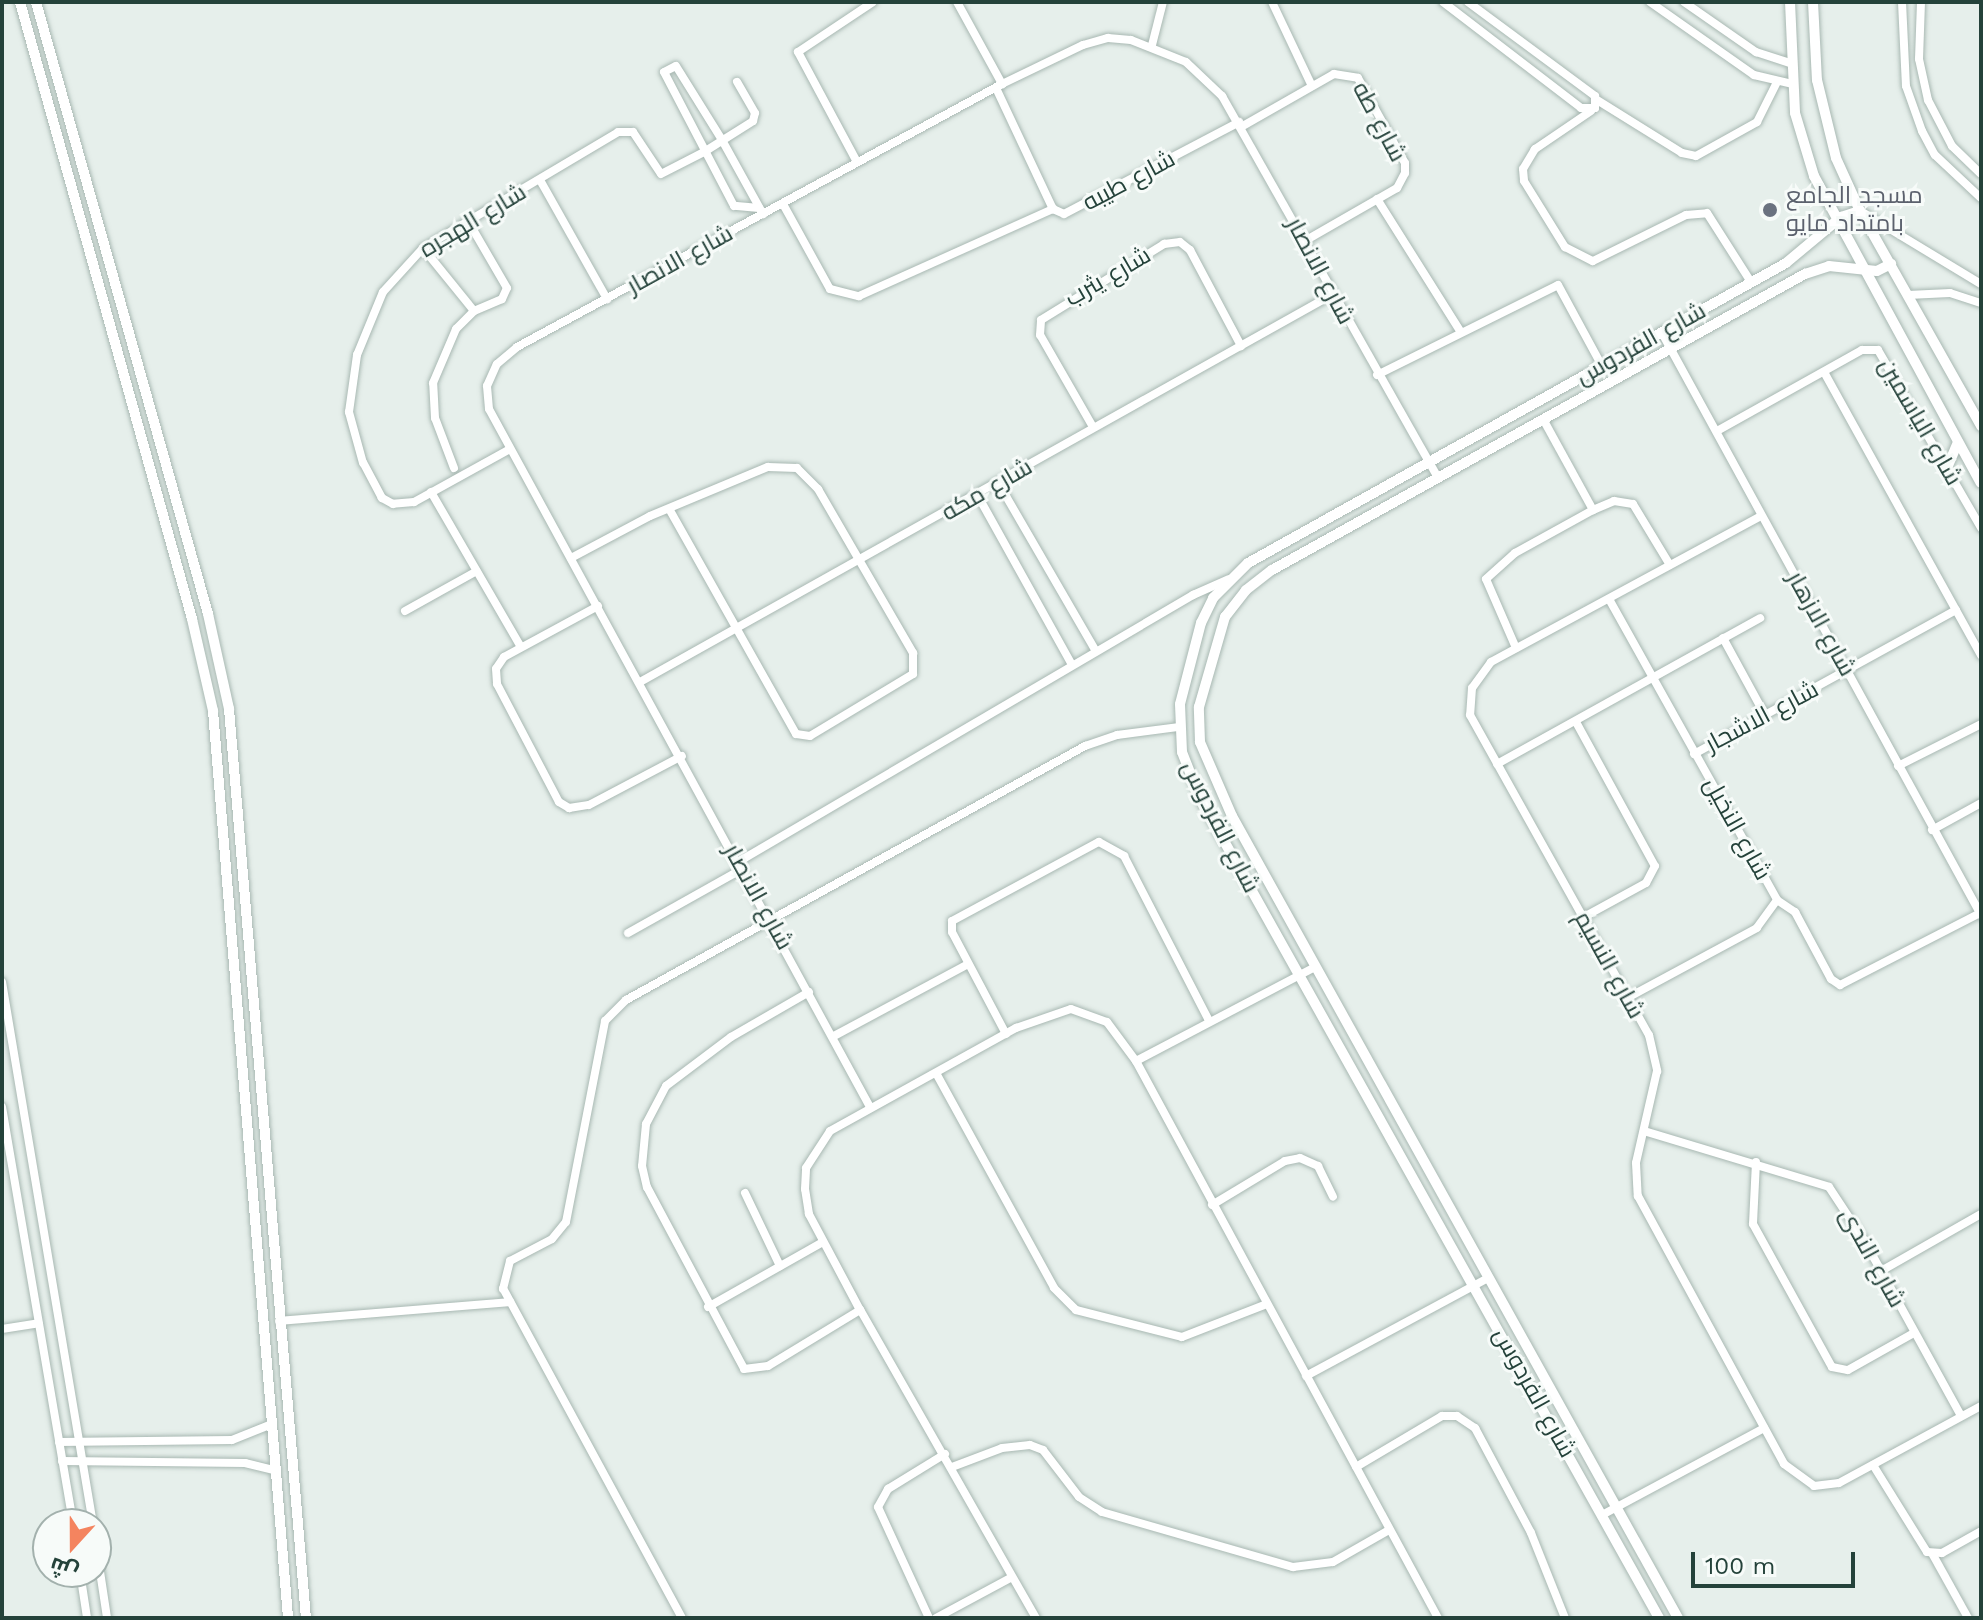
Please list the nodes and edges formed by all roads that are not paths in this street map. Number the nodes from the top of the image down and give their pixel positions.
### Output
1 (20, 2) edge
2 (36, 2) edge
3 (873, 2) edge
4 (957, 2) edge
5 (1163, 2) edge
6 (1272, 2) edge
7 (1443, 2) edge
8 (1468, 2) edge
9 (1650, 2) edge
10 (1684, 2) edge
11 (1790, 2) edge
12 (1813, 2) edge
13 (1902, 2) edge
14 (1921, 2) edge
15 (1152, 45) junction
16 (51, 55) junction
17 (35, 60) junction
18 (1790, 63) junction
19 (737, 82) dead end
20 (1777, 82) junction
21 (1311, 84) junction
22 (1792, 84) junction
23 (999, 86) junction
24 (1597, 100) junction
25 (1591, 111) junction
26 (1240, 124) junction
27 (722, 140) junction
28 (704, 152) junction
29 (857, 162) junction
30 (1981, 174) edge
31 (540, 180) junction
32 (1981, 198) edge
33 (1377, 199) junction
34 (783, 204) junction
35 (1053, 209) junction
36 (761, 211) junction
37 (1860, 211) junction
38 (468, 221) junction
39 (1835, 222) junction
40 (1305, 241) junction
41 (423, 248) junction
42 (1891, 264) junction
43 (1863, 271) junction
44 (1751, 282) junction
45 (1981, 284) edge
46 (1333, 294) junction
47 (1908, 295) junction
48 (607, 299) junction
49 (1981, 303) edge
50 (474, 311) junction
51 (1460, 331) junction
52 (1662, 333) junction
53 (1241, 346) junction
54 (1670, 347) junction
55 (1602, 366) junction
56 (1824, 372) junction
57 (1377, 375) junction
58 (1543, 419) junction
59 (1981, 426) edge
60 (1093, 427) junction
61 (1717, 431) junction
62 (1958, 442) junction
63 (510, 449) junction
64 (1427, 459) junction
65 (454, 468) dead end
66 (1947, 468) junction
67 (1438, 478) junction
68 (1981, 483) edge
69 (999, 484) junction
70 (431, 492) junction
71 (978, 496) junction
72 (669, 509) junction
73 (1593, 510) junction
74 (1761, 516) junction
75 (1981, 528) edge
76 (571, 558) junction
77 (861, 562) junction
78 (1670, 565) junction
79 (477, 571) junction
80 (1229, 579) junction
81 (1609, 599) junction
82 (598, 606) junction
83 (1956, 610) junction
84 (405, 611) dead end
85 (1760, 618) dead end
86 (736, 628) junction
87 (1723, 638) junction
88 (521, 647) junction
89 (1516, 648) junction
90 (1096, 651) junction
91 (1981, 655) edge
92 (1072, 665) junction
93 (1847, 672) junction
94 (1652, 678) junction
95 (640, 682) junction
96 (1765, 715) junction
97 (1576, 722) junction
98 (1981, 724) edge
99 (1179, 727) junction
100 (1694, 754) junction
101 (682, 756) junction
102 (1497, 764) junction
103 (1898, 766) junction
104 (1981, 803) edge
105 (1932, 830) junction
106 (740, 866) junction
107 (1777, 900) junction
108 (1980, 912) edge
109 (1582, 918) junction
110 (771, 920) junction
111 (628, 933) dead end
112 (968, 964) junction
113 (1315, 967) junction
114 (1300, 976) junction
115 (2, 982) edge
116 (809, 992) junction
117 (1627, 998) junction
118 (1209, 1021) junction
119 (1006, 1034) junction
120 (834, 1036) junction
121 (1136, 1061) junction
122 (936, 1073) junction
123 (2, 1107) edge
124 (870, 1107) junction
125 (1644, 1131) junction
126 (1756, 1162) junction
127 (745, 1193) dead end
128 (1333, 1197) dead end
129 (1212, 1205) junction
130 (1981, 1214) edge
131 (823, 1242) junction
132 (780, 1266) junction
133 (1881, 1271) junction
134 (1488, 1278) junction
135 (1474, 1286) junction
136 (510, 1302) junction
137 (1267, 1304) junction
138 (708, 1307) junction
139 (860, 1310) junction
140 (279, 1321) junction
141 (39, 1323) junction
142 (2, 1329) edge
143 (1914, 1333) junction
144 (1306, 1376) junction
145 (284, 1387) junction
146 (270, 1390) junction
147 (1981, 1406) edge
148 (1961, 1416) junction
149 (272, 1424) junction
150 (1764, 1428) junction
151 (79, 1441) junction
152 (59, 1442) junction
153 (945, 1454) junction
154 (62, 1461) junction
155 (83, 1462) junction
156 (1873, 1465) junction
157 (952, 1467) junction
158 (1356, 1467) junction
159 (276, 1471) junction
160 (70, 1508) edge
161 (90, 1508) edge
162 (1616, 1508) junction
163 (1602, 1515) junction
164 (1389, 1530) junction
165 (1981, 1531) edge
166 (1933, 1555) junction
167 (1012, 1577) junction
168 (82, 1588) edge
169 (102, 1588) edge
170 (1664, 1594) junction
171 (1650, 1602) junction
172 (87, 1618) edge
173 (107, 1618) edge
174 (288, 1618) edge
175 (306, 1618) edge
176 (682, 1618) edge
177 (929, 1618) edge
178 (936, 1618) edge
179 (1036, 1618) edge
180 (1438, 1618) edge
181 (1565, 1618) edge
182 (1659, 1618) edge
183 (1678, 1618) edge
184 (1968, 1618) edge

1 - 17 street
2 - 16 street
3 - 29 street
4 - 23 street, شارع طيبه
5 - 15 street
6 - 21 street
7 - 25 street
8 - 24 street
9 - 20 street
10 - 18 street
11 - 18 street
12 - 37 street
13 - 32 street
14 - 30 street
15 - 23 street, شارع الانصار
15 - 26 street, شارع الانصار
16 - 17 street
16 - 140 street
17 - 146 street
18 - 22 street
19 - 27 street
20 - 22 street
20 - 24 street
21 - 26 street, شارع طه
21 - 33 street, شارع طه
22 - 39 street
23 - 29 street, شارع الانصار
23 - 35 street, شارع طيبه
24 - 25 street
25 - 44 street
26 - 35 street, شارع طيبه
26 - 40 street, شارع الانصار
27 - 28 street
27 - 28 street
27 - 36 street
28 - 31 street, شارع الهجره
28 - 36 street
29 - 34 street, شارع الانصار
31 - 38 street, شارع الهجره
31 - 48 street
33 - 40 street, شارع طه
33 - 51 street
34 - 35 street
34 - 36 street, شارع الانصار
36 - 48 street, شارع الانصار
37 - 39 street, شارع الفردوس
37 - 42 street
37 - 45 street
38 - 41 street, شارع الهجره
38 - 50 street
39 - 43 street
39 - 44 street, شارع الفردوس
40 - 46 street, شارع الانصار
41 - 50 street
41 - 70 street, شارع الهجره
42 - 43 street, شارع الفردوس
42 - 47 street
43 - 54 street, شارع الفردوس
43 - 62 street
44 - 52 street, شارع الفردوس
46 - 53 street, شارع مكه
46 - 57 street, شارع الانصار
47 - 49 street
47 - 59 street
48 - 63 street, شارع الانصار
50 - 65 street
51 - 55 street
51 - 57 street
52 - 54 street, شارع الازهار
52 - 55 street, شارع الفردوس
53 - 60 street, شارع مكه
53 - 60 street, شارع يثرب
54 - 58 street, شارع الفردوس
54 - 61 street, شارع الازهار
55 - 64 street, شارع الفردوس
56 - 61 street, شارع الياسمين
56 - 66 street, شارع الياسمين
56 - 83 street
57 - 64 street, شارع الانصار
58 - 67 street, شارع الفردوس
58 - 73 street
60 - 69 street, شارع مكه
61 - 74 street, شارع الازهار
62 - 66 street
62 - 68 street
63 - 70 street, شارع الهجره
63 - 76 street, شارع الانصار
64 - 67 street, شارع الانصار
64 - 80 street, شارع الفردوس
66 - 75 street, شارع الياسمين
67 - 113 street, شارع الفردوس
69 - 71 street, شارع مكه
69 - 90 street
70 - 79 street
71 - 77 street, شارع مكه
71 - 92 street
72 - 76 street
72 - 77 street
72 - 86 street
73 - 78 street
73 - 89 street
74 - 78 street, شارع النسيم
74 - 93 street, شارع الازهار
76 - 82 street, شارع الانصار
77 - 86 street, شارع مكه
77 - 86 street
78 - 81 street, شارع النسيم
79 - 84 street
79 - 88 street
80 - 90 street
80 - 99 street, شارع الفردوس
81 - 89 street, شارع النسيم
81 - 94 street, شارع النخيل
82 - 88 street
82 - 95 street, شارع الانصار
83 - 91 street
83 - 93 street, شارع الاشجار
85 - 87 street
86 - 95 street, شارع مكه
87 - 94 street
87 - 96 street
88 - 101 street
89 - 102 street, شارع النسيم
90 - 92 street
92 - 106 street
93 - 96 street, شارع الاشجار
93 - 103 street, شارع الازهار
94 - 97 street
94 - 100 street, شارع النخيل
95 - 101 street, شارع الانصار
96 - 100 street, شارع الاشجار
97 - 102 street
97 - 109 street
98 - 103 street
99 - 110 street
99 - 114 street, شارع الفردوس
100 - 107 street, شارع النخيل
101 - 106 street, شارع الانصار
102 - 109 street, شارع النسيم
103 - 105 street, شارع الازهار
104 - 105 street
105 - 108 street, شارع الازهار
106 - 110 street, شارع الانصار
106 - 111 street
107 - 108 street
107 - 117 street, شارع النخيل
109 - 117 street, شارع النسيم
110 - 116 street, شارع الانصار
110 - 136 street
112 - 118 street
112 - 119 street
112 - 120 street
113 - 114 street
113 - 134 street, شارع الفردوس
114 - 118 street
114 - 135 street, شارع الفردوس
115 - 151 street
116 - 120 street, شارع الانصار
116 - 138 street
117 - 125 street, شارع النسيم
118 - 121 street
119 - 121 street
119 - 122 street
120 - 124 street, شارع الانصار
121 - 129 street
122 - 124 street
122 - 137 street
123 - 141 street
124 - 131 street
125 - 126 street, شارع الندى
125 - 150 street, شارع النسيم
126 - 133 street, شارع الندى
126 - 143 street
127 - 132 street
128 - 129 street
129 - 137 street
130 - 133 street
131 - 132 street
131 - 139 street
132 - 138 street
133 - 143 street, شارع الندى
134 - 135 street
134 - 162 street, شارع الفردوس
135 - 144 street
135 - 163 street, شارع الفردوس
136 - 140 street
136 - 176 street
137 - 144 street
138 - 139 street
139 - 153 street
140 - 145 street
141 - 142 street
141 - 152 street
143 - 148 street, شارع الندى
144 - 158 street
145 - 146 street
145 - 175 street
146 - 149 street
147 - 148 street
148 - 156 street
149 - 151 street
149 - 159 street
150 - 156 street, شارع النسيم
150 - 162 street
151 - 152 street
151 - 155 street
152 - 154 street
153 - 157 street
153 - 177 street
154 - 155 street
154 - 160 street
155 - 159 street
155 - 161 street
156 - 166 street
157 - 164 street
157 - 167 street
158 - 164 street
158 - 181 street
159 - 174 street
162 - 163 street
162 - 170 street, شارع الفردوس
163 - 171 street, شارع الفردوس
164 - 180 street
165 - 166 street
166 - 184 street
167 - 178 street
167 - 179 street
168 - 172 street
169 - 173 street
170 - 171 street
170 - 183 street, شارع الفردوس
171 - 182 street, شارع الفردوس

